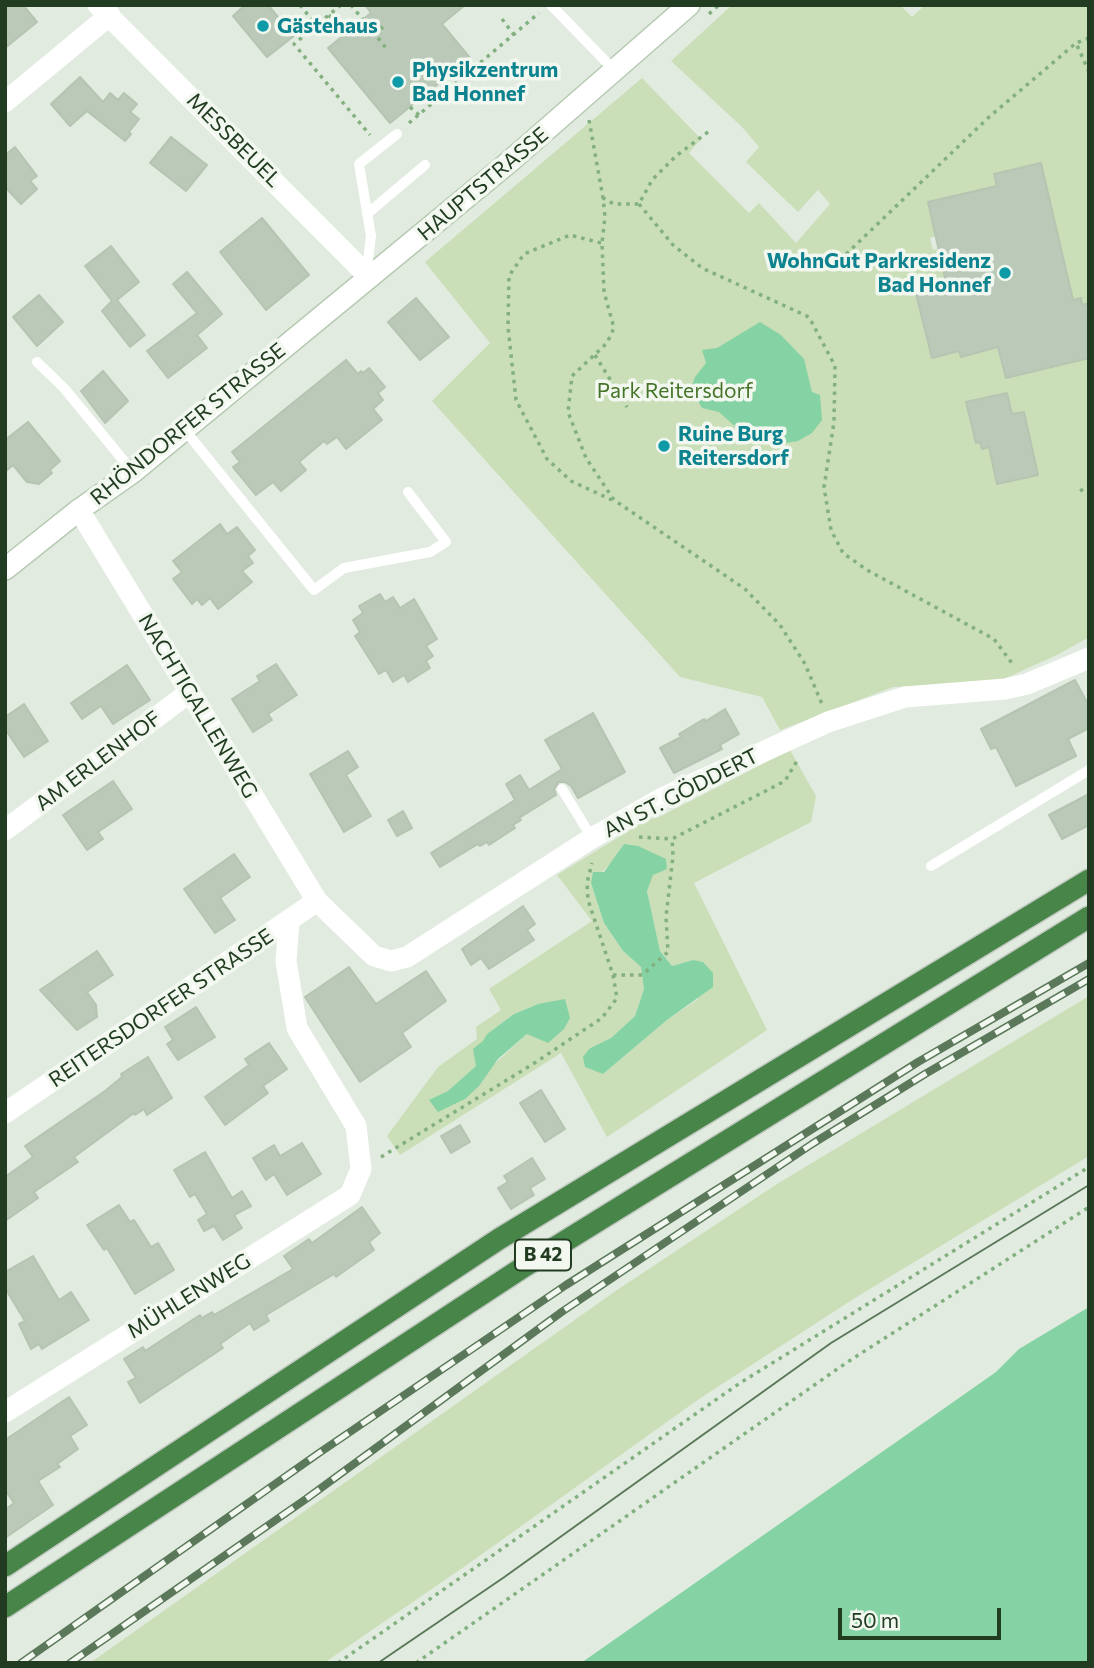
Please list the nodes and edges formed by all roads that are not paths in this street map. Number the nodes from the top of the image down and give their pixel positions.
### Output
1 (551, 5) edge
2 (689, 5) edge
3 (104, 10) edge
4 (615, 72) junction
5 (5, 102) edge
6 (397, 134) road end
7 (425, 165) dead end
8 (367, 214) junction
9 (369, 277) junction
10 (37, 362) dead end
11 (184, 429) junction
12 (133, 472) junction
13 (408, 492) dead end
14 (79, 510) junction
15 (5, 569) edge
16 (1089, 658) edge
17 (190, 692) junction
18 (1089, 770) edge
19 (562, 789) dead end
20 (5, 831) edge
21 (593, 838) junction
22 (931, 866) dead end
23 (1089, 880) edge
24 (317, 901) junction
25 (1089, 917) edge
26 (289, 921) junction
27 (5, 1113) edge
28 (5, 1412) edge
29 (5, 1566) edge
30 (5, 1607) edge

1 - 4 lane
2 - 4 street, HAUPTSTRASSE
3 - 5 street
3 - 9 street, MESSBEUEL
4 - 9 street, HAUPTSTRASSE
6 - 8 lane
7 - 8 lane
8 - 9 lane
9 - 11 street, RHÖNDORFER STRASSE
10 - 12 lane
11 - 12 street, RHÖNDORFER STRASSE
11 - 13 lane
12 - 14 street, RHÖNDORFER STRASSE
14 - 15 street, RHÖNDORFER STRASSE
14 - 17 street, NACHTIGALLENWEG
16 - 21 street, AN ST. GÖDDERT
17 - 20 street, AM ERLENHOF
17 - 24 street, NACHTIGALLENWEG
18 - 22 lane
19 - 21 lane
21 - 24 street, AN ST. GÖDDERT
23 - 29 highway, B 42
24 - 26 street, REITERSDORFER STRASSE
25 - 30 highway, B 42
26 - 27 street, REITERSDORFER STRASSE
26 - 28 street, MÜHLENWEG

